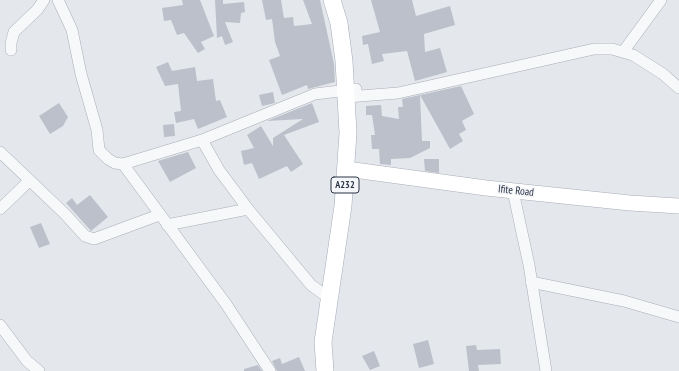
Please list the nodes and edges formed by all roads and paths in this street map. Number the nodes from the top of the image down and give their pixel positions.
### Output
1 (44, 0) edge
2 (58, 0) edge
3 (332, 0) edge
4 (341, 0) edge
5 (661, 0) edge
6 (11, 50) dead end
7 (623, 52) junction
8 (679, 88) edge
9 (352, 93) junction
10 (202, 140) junction
11 (0, 152) edge
12 (123, 164) junction
13 (354, 170) junction
14 (29, 181) junction
15 (513, 191) junction
16 (679, 206) edge
17 (248, 209) junction
18 (0, 210) edge
19 (159, 215) junction
20 (168, 225) junction
21 (531, 282) junction
22 (329, 298) junction
23 (679, 317) edge
24 (0, 324) edge
25 (39, 371) edge
26 (270, 371) edge
27 (325, 371) edge
28 (334, 371) edge
29 (546, 371) edge

1 - 6 street
2 - 12 street
3 - 9 main road, A232
4 - 9 main road, A232
5 - 7 street
7 - 8 street
7 - 9 street
9 - 10 street
9 - 13 main road, A232
9 - 22 main road, A232
10 - 12 street
10 - 17 street
11 - 14 street
12 - 19 street
13 - 15 street, Ifite Road
13 - 28 main road, A232
14 - 18 street
14 - 19 street
15 - 16 street, Ifite Road
15 - 21 street
17 - 20 street
17 - 22 street
19 - 20 street
20 - 26 street
21 - 23 street
21 - 29 street
22 - 27 main road, A232
24 - 25 street

